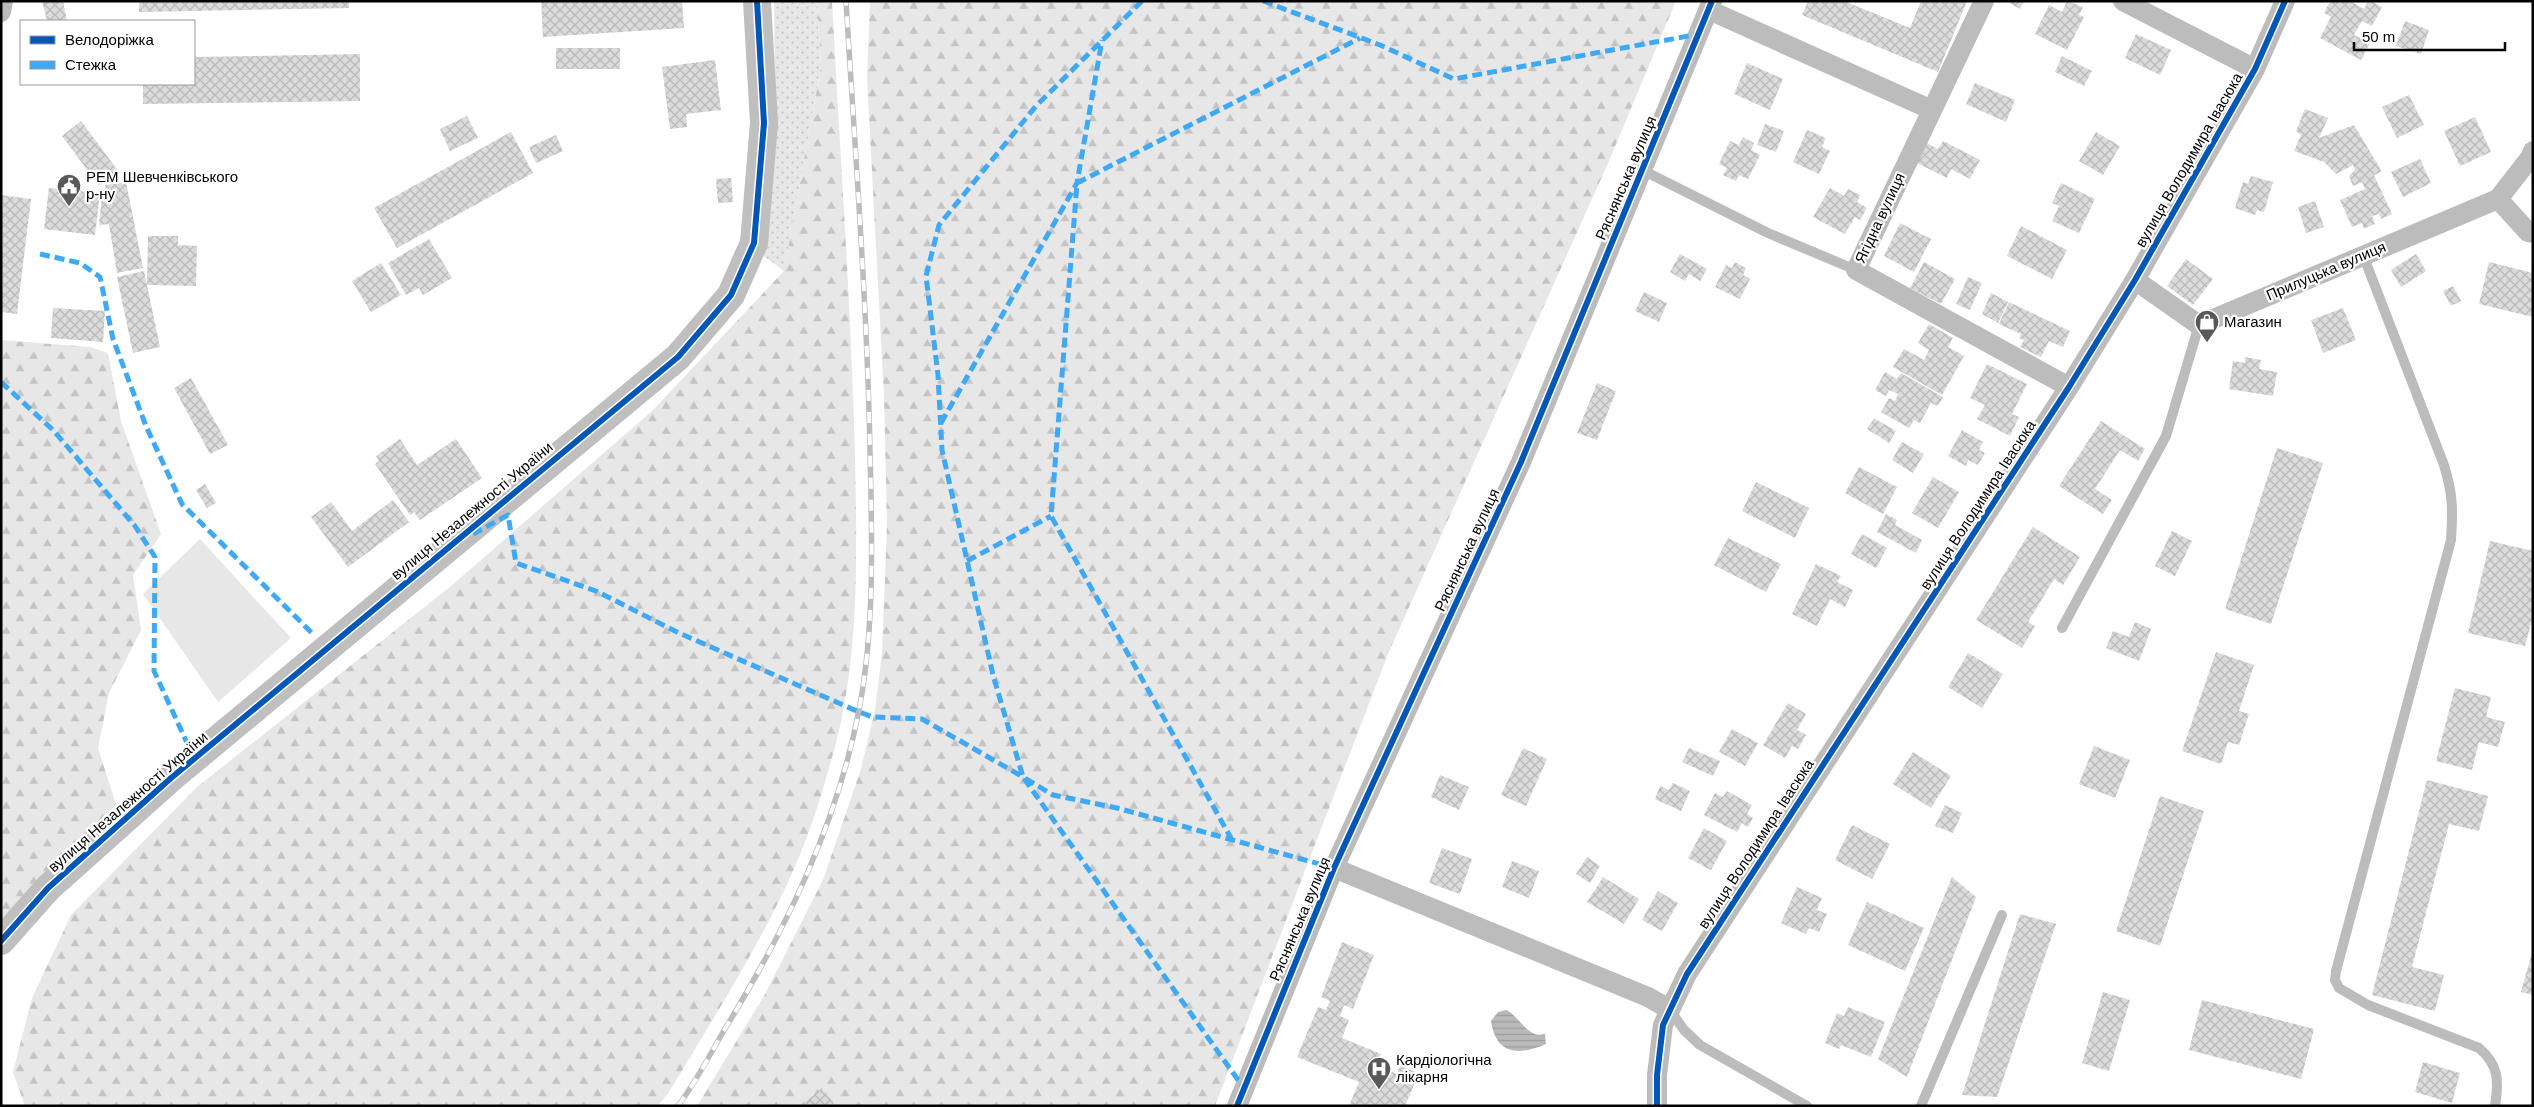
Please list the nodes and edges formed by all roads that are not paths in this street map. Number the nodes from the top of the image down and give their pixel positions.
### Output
1 (3, 1) edge
2 (758, 1) edge
3 (1984, 1) edge
4 (2123, 1) edge
5 (2285, 1) edge
6 (1711, 6) edge
7 (1, 12) edge
8 (2255, 69) junction
9 (1932, 110) junction
10 (2533, 151) edge
11 (1642, 170) junction
12 (2498, 199) junction
13 (2533, 233) edge
14 (2363, 255) junction
15 (1856, 270) junction
16 (2136, 280) junction
17 (2198, 325) junction
18 (2069, 387) junction
19 (2062, 628) dead end
20 (1334, 868) junction
21 (2002, 915) dead end
22 (1, 940) edge
23 (1669, 1009) junction
24 (1237, 1106) edge
25 (1657, 1106) edge
26 (1806, 1106) edge
27 (1921, 1106) edge
28 (2495, 1106) edge

1 - 7 street
2 - 22 main road, вулиця Незалежності України
3 - 9 street, Ягідна вулиця
4 - 8 street
5 - 8 street, вулиця Володимира Івасюка
6 - 9 street
6 - 11 street, Ряснянська вулиця
8 - 16 street, вулиця Володимира Івасюка
9 - 15 street, Ягідна вулиця
10 - 12 street, Прилуцька вулиця
11 - 15 lane
11 - 20 street, Ряснянська вулиця
12 - 13 street
12 - 14 street, Прилуцька вулиця
14 - 17 street, Прилуцька вулиця
14 - 28 lane
15 - 18 street, Ягідна вулиця
16 - 17 street
16 - 18 street, вулиця Володимира Івасюка
17 - 19 lane
18 - 23 street, вулиця Володимира Івасюка
20 - 23 street, Ряснянська вулиця
20 - 24 street, Ряснянська вулиця
21 - 27 lane
23 - 25 street, вулиця Володимира Івасюка
23 - 26 lane

